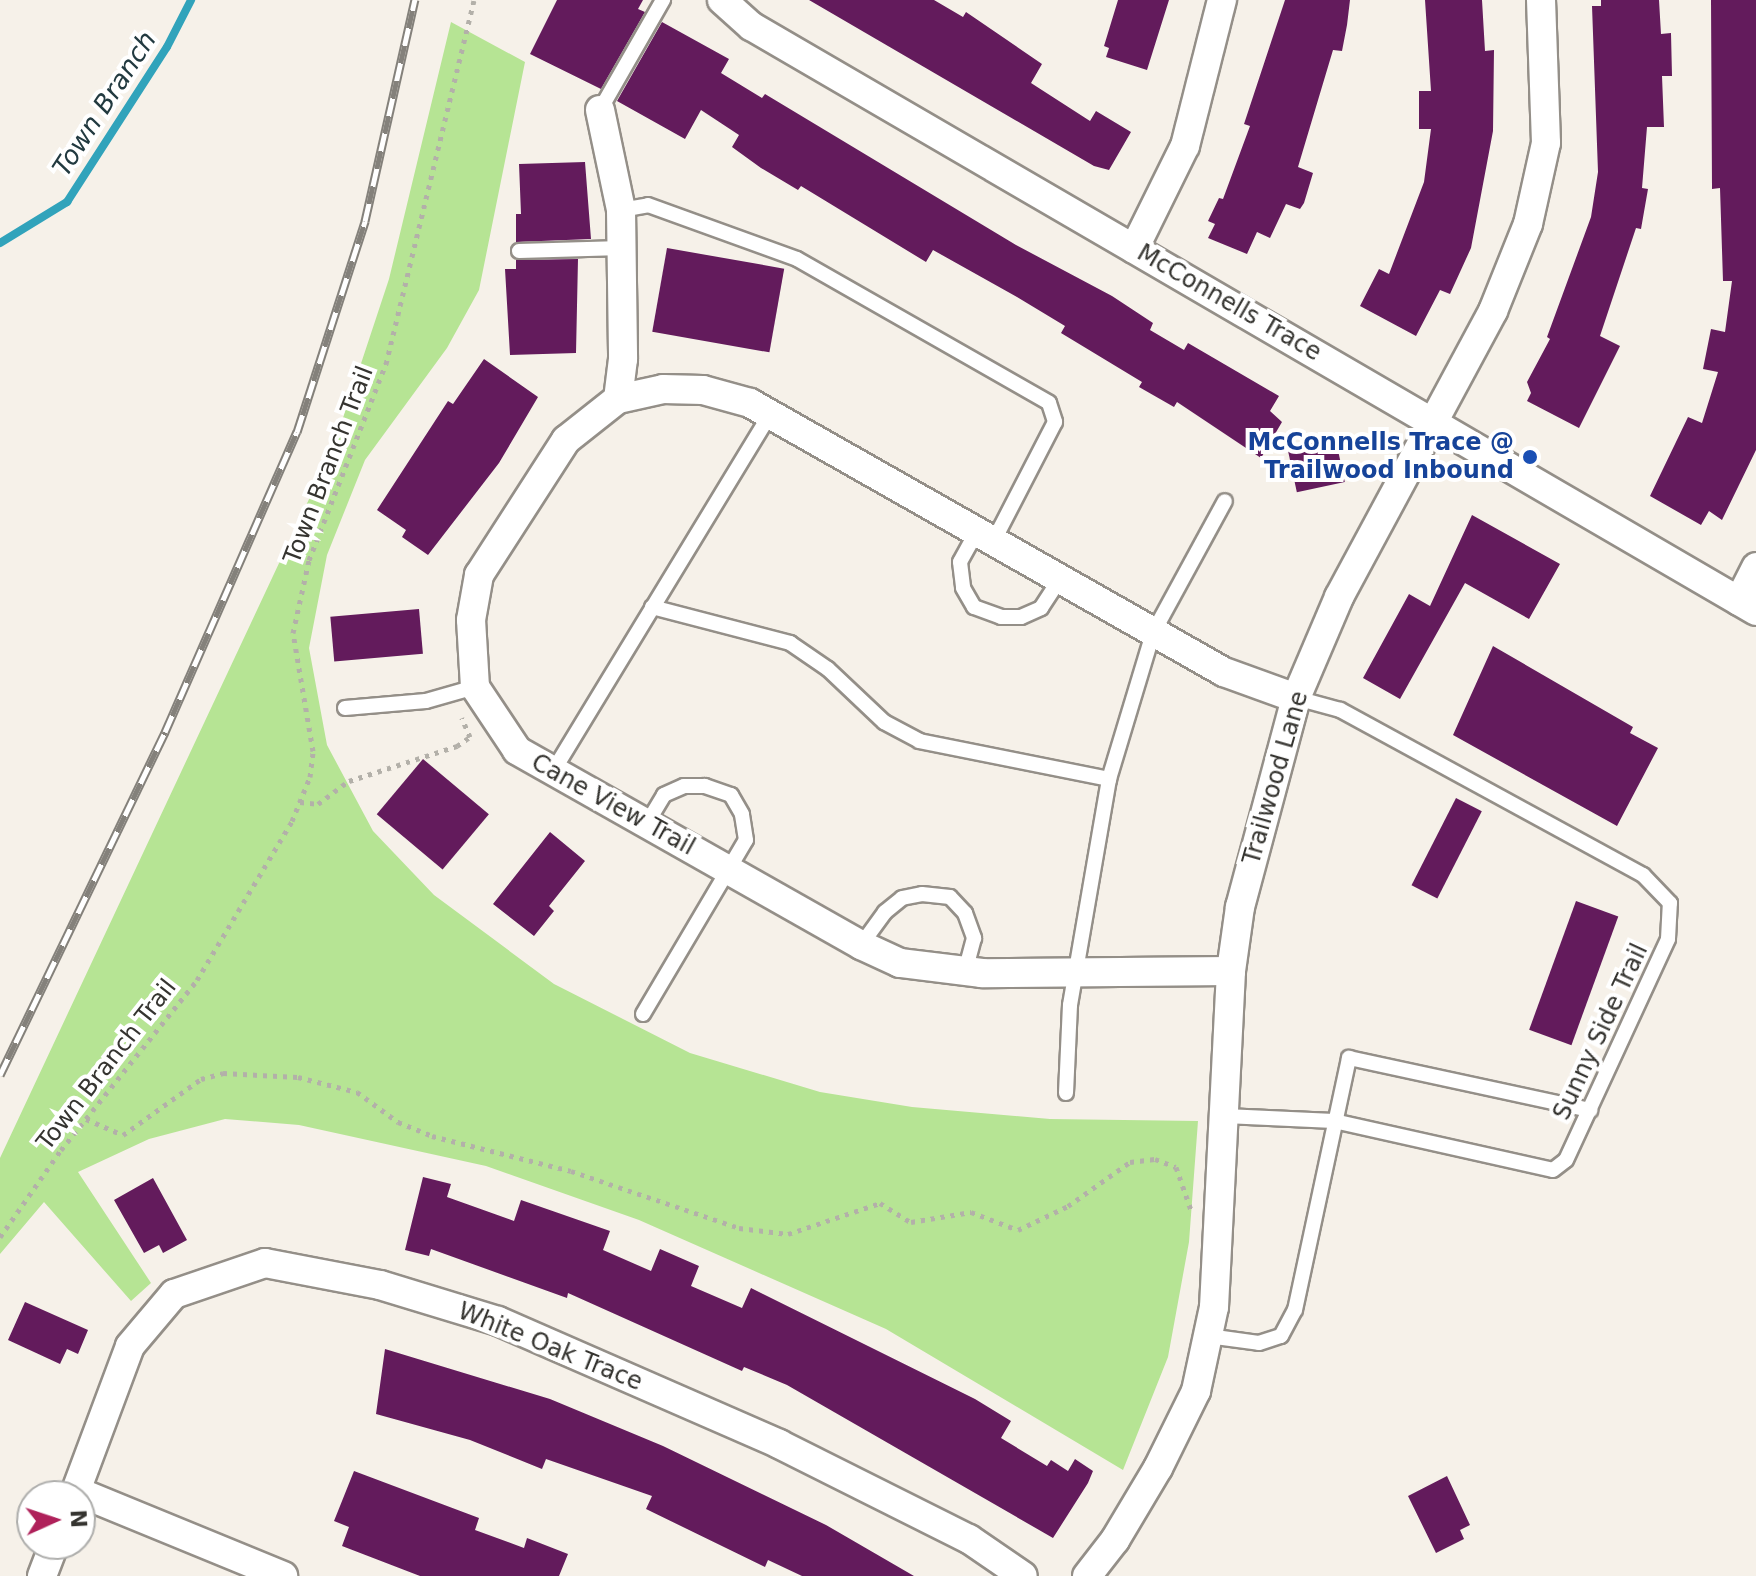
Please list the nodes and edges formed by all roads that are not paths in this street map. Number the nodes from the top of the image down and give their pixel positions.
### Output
1 (663, 0) edge
2 (722, 0) edge
3 (1222, 0) edge
4 (1541, 0) edge
5 (600, 110) joint
6 (621, 210) junction
7 (622, 248) junction
8 (1134, 249) junction
9 (519, 251) dead end
10 (618, 399) junction
11 (770, 414) junction
12 (1432, 421) junction
13 (1225, 501) dead end
14 (985, 537) junction
15 (1756, 567) edge
16 (1059, 580) junction
17 (1748, 606) edge
18 (652, 607) junction
19 (1153, 633) junction
20 (462, 692) junction
21 (1296, 698) junction
22 (345, 708) dead end
23 (552, 773) junction
24 (1109, 779) junction
25 (646, 825) junction
26 (729, 868) junction
27 (861, 945) junction
28 (965, 971) junction
29 (1078, 971) junction
30 (1231, 971) junction
31 (643, 1014) dead end
32 (1066, 1093) dead end
33 (1590, 1110) junction
34 (1225, 1116) junction
35 (1334, 1121) junction
36 (1208, 1336) junction
37 (80, 1480) edge
38 (96, 1501) edge
39 (283, 1576) edge
40 (1023, 1576) edge
41 (1087, 1576) edge

1 - 5 lane
2 - 8 street, McConnells Trace
3 - 8 street
4 - 12 street, Trailwood Lane
5 - 6 street
6 - 7 street
6 - 14 lane
7 - 9 lane
7 - 10 street
8 - 12 street, McConnells Trace
10 - 11 street
10 - 20 street
11 - 14 street
11 - 18 lane
12 - 17 street, McConnells Trace
12 - 21 street, Trailwood Lane
13 - 19 lane
14 - 16 street
14 - 16 lane
15 - 17 street, McConnells Trace
16 - 19 street
18 - 23 lane
18 - 24 lane
19 - 21 street
19 - 24 lane
20 - 22 lane
20 - 23 street, Cane View Trail
21 - 30 street, Trailwood Lane
21 - 33 lane, Sunny Side Trail
23 - 25 street, Cane View Trail
24 - 29 lane
25 - 26 street, Cane View Trail
25 - 26 lane
26 - 27 street, Cane View Trail
26 - 31 lane
27 - 28 street, Cane View Trail
27 - 28 lane
28 - 29 street, Cane View Trail
29 - 30 street, Cane View Trail
29 - 32 lane
30 - 34 street, Trailwood Lane
33 - 35 lane, Sunny Side Trail
33 - 35 lane
34 - 35 lane, Sunny Side Trail
34 - 36 street, Trailwood Lane
35 - 36 lane
36 - 41 street, Trailwood Lane
37 - 40 street, White Oak Trace
38 - 39 street

